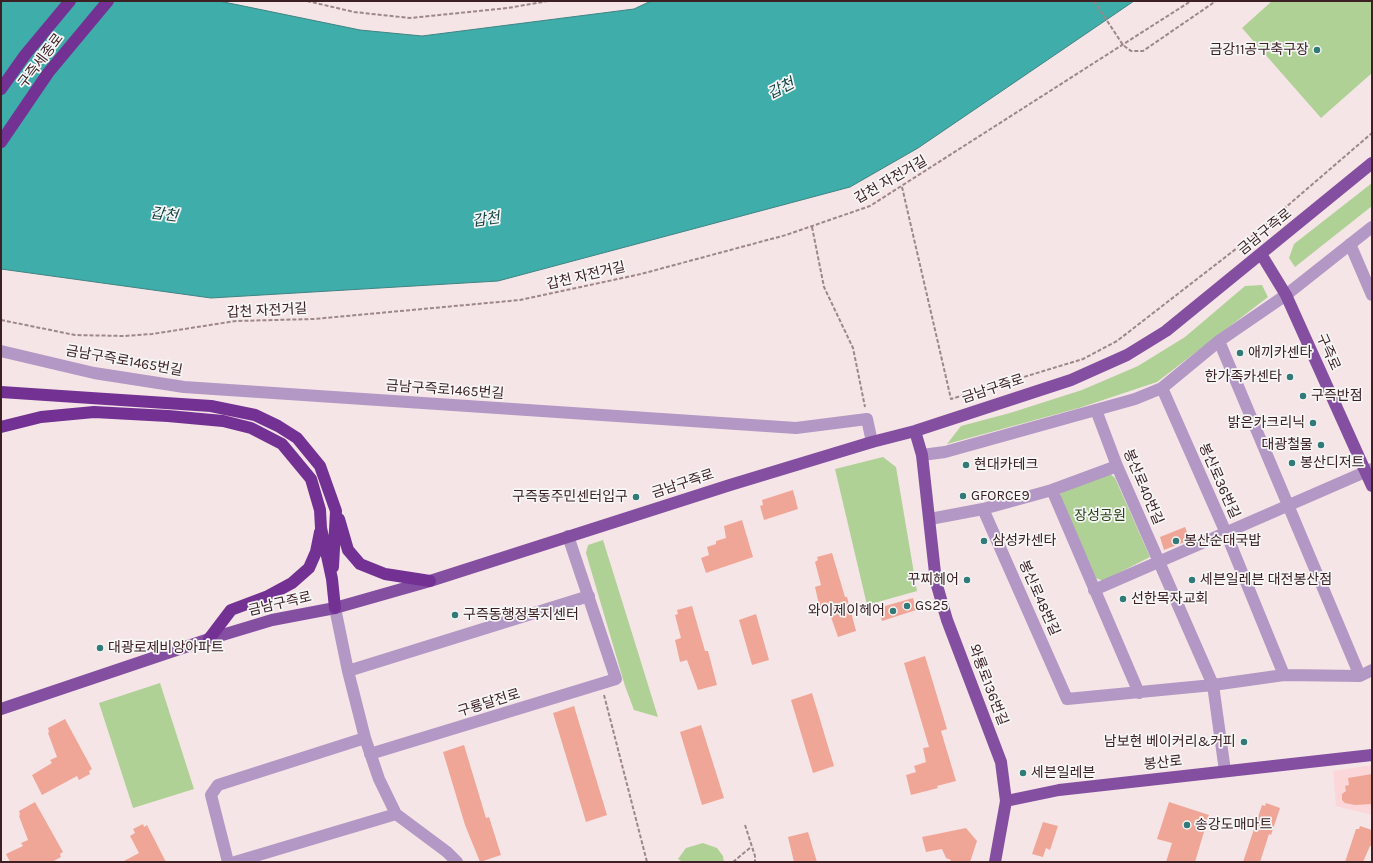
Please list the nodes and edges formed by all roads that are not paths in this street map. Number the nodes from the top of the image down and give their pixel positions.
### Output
1 (70, 1) edge
2 (108, 1) edge
3 (1, 89) edge
4 (1, 142) edge
5 (1372, 163) edge
6 (1372, 227) edge
7 (1350, 244) junction
8 (1262, 254) junction
9 (1286, 295) junction
10 (1372, 296) edge
11 (1219, 342) junction
12 (1, 351) edge
13 (1162, 388) junction
14 (1, 392) edge
15 (1096, 410) junction
16 (1, 427) edge
17 (915, 431) junction
18 (872, 442) junction
19 (922, 455) junction
20 (1117, 466) junction
21 (1369, 471) edge
22 (1372, 486) edge
23 (1052, 490) junction
24 (1288, 506) junction
25 (983, 509) junction
26 (336, 511) junction
27 (930, 520) junction
28 (321, 528) junction
29 (1226, 534) junction
30 (568, 536) junction
31 (1159, 561) junction
32 (332, 579) junction
33 (430, 581) junction
34 (1094, 590) junction
35 (589, 596) junction
36 (335, 608) junction
37 (209, 639) junction
38 (1372, 670) edge
39 (348, 671) junction
40 (1284, 675) junction
41 (1360, 676) junction
42 (1213, 685) junction
43 (1139, 693) junction
44 (1, 709) edge
45 (366, 738) junction
46 (370, 754) junction
47 (1372, 755) edge
48 (1225, 771) junction
49 (1006, 801) junction
50 (396, 814) junction
51 (228, 862) edge
52 (235, 862) edge
53 (457, 862) edge
54 (995, 862) edge

1 - 3 highway, 구즉세종로
2 - 4 highway, 구즉세종로
5 - 8 main road, 금남구즉로
6 - 7 street
7 - 9 street
7 - 10 street
8 - 9 main road, 구즉로
8 - 17 main road, 금남구즉로
9 - 11 street
9 - 21 main road, 구즉로
11 - 13 street
11 - 24 street
12 - 18 street, 금남구즉로1465번길
13 - 15 street
13 - 29 street, 봉산로36번길
14 - 26 highway
15 - 19 street
15 - 20 street, 봉산로40번길
16 - 28 highway
17 - 18 main road, 금남구즉로
17 - 19 main road, 와룡로136번길
18 - 30 main road, 금남구즉로
19 - 27 main road, 와룡로136번길
20 - 23 street
20 - 31 street, 봉산로40번길
21 - 22 main road, 구즉로
21 - 24 street
23 - 25 street
23 - 34 street
24 - 29 street
24 - 41 street
25 - 27 street
25 - 43 street, 봉산로48번길
26 - 32 highway
26 - 33 highway
27 - 49 main road, 와룡로136번길
28 - 32 highway
28 - 37 highway
29 - 31 street
29 - 40 street, 봉산로36번길
30 - 33 main road, 금남구즉로
30 - 35 street
31 - 34 street
31 - 42 street, 봉산로40번길
32 - 36 highway
33 - 36 main road, 금남구즉로
34 - 43 street
35 - 39 street
35 - 46 street, 구룡달전로
36 - 37 main road, 금남구즉로
36 - 39 street
37 - 44 main road, 금남구즉로
38 - 41 street
39 - 45 street
40 - 41 street
40 - 42 street
42 - 43 street
42 - 48 street, 봉산로40번길
45 - 46 street
45 - 51 street
46 - 50 street
47 - 48 main road, 봉산로
48 - 49 main road, 봉산로
49 - 54 main road, 와룡로136번길
50 - 52 street
50 - 53 street

